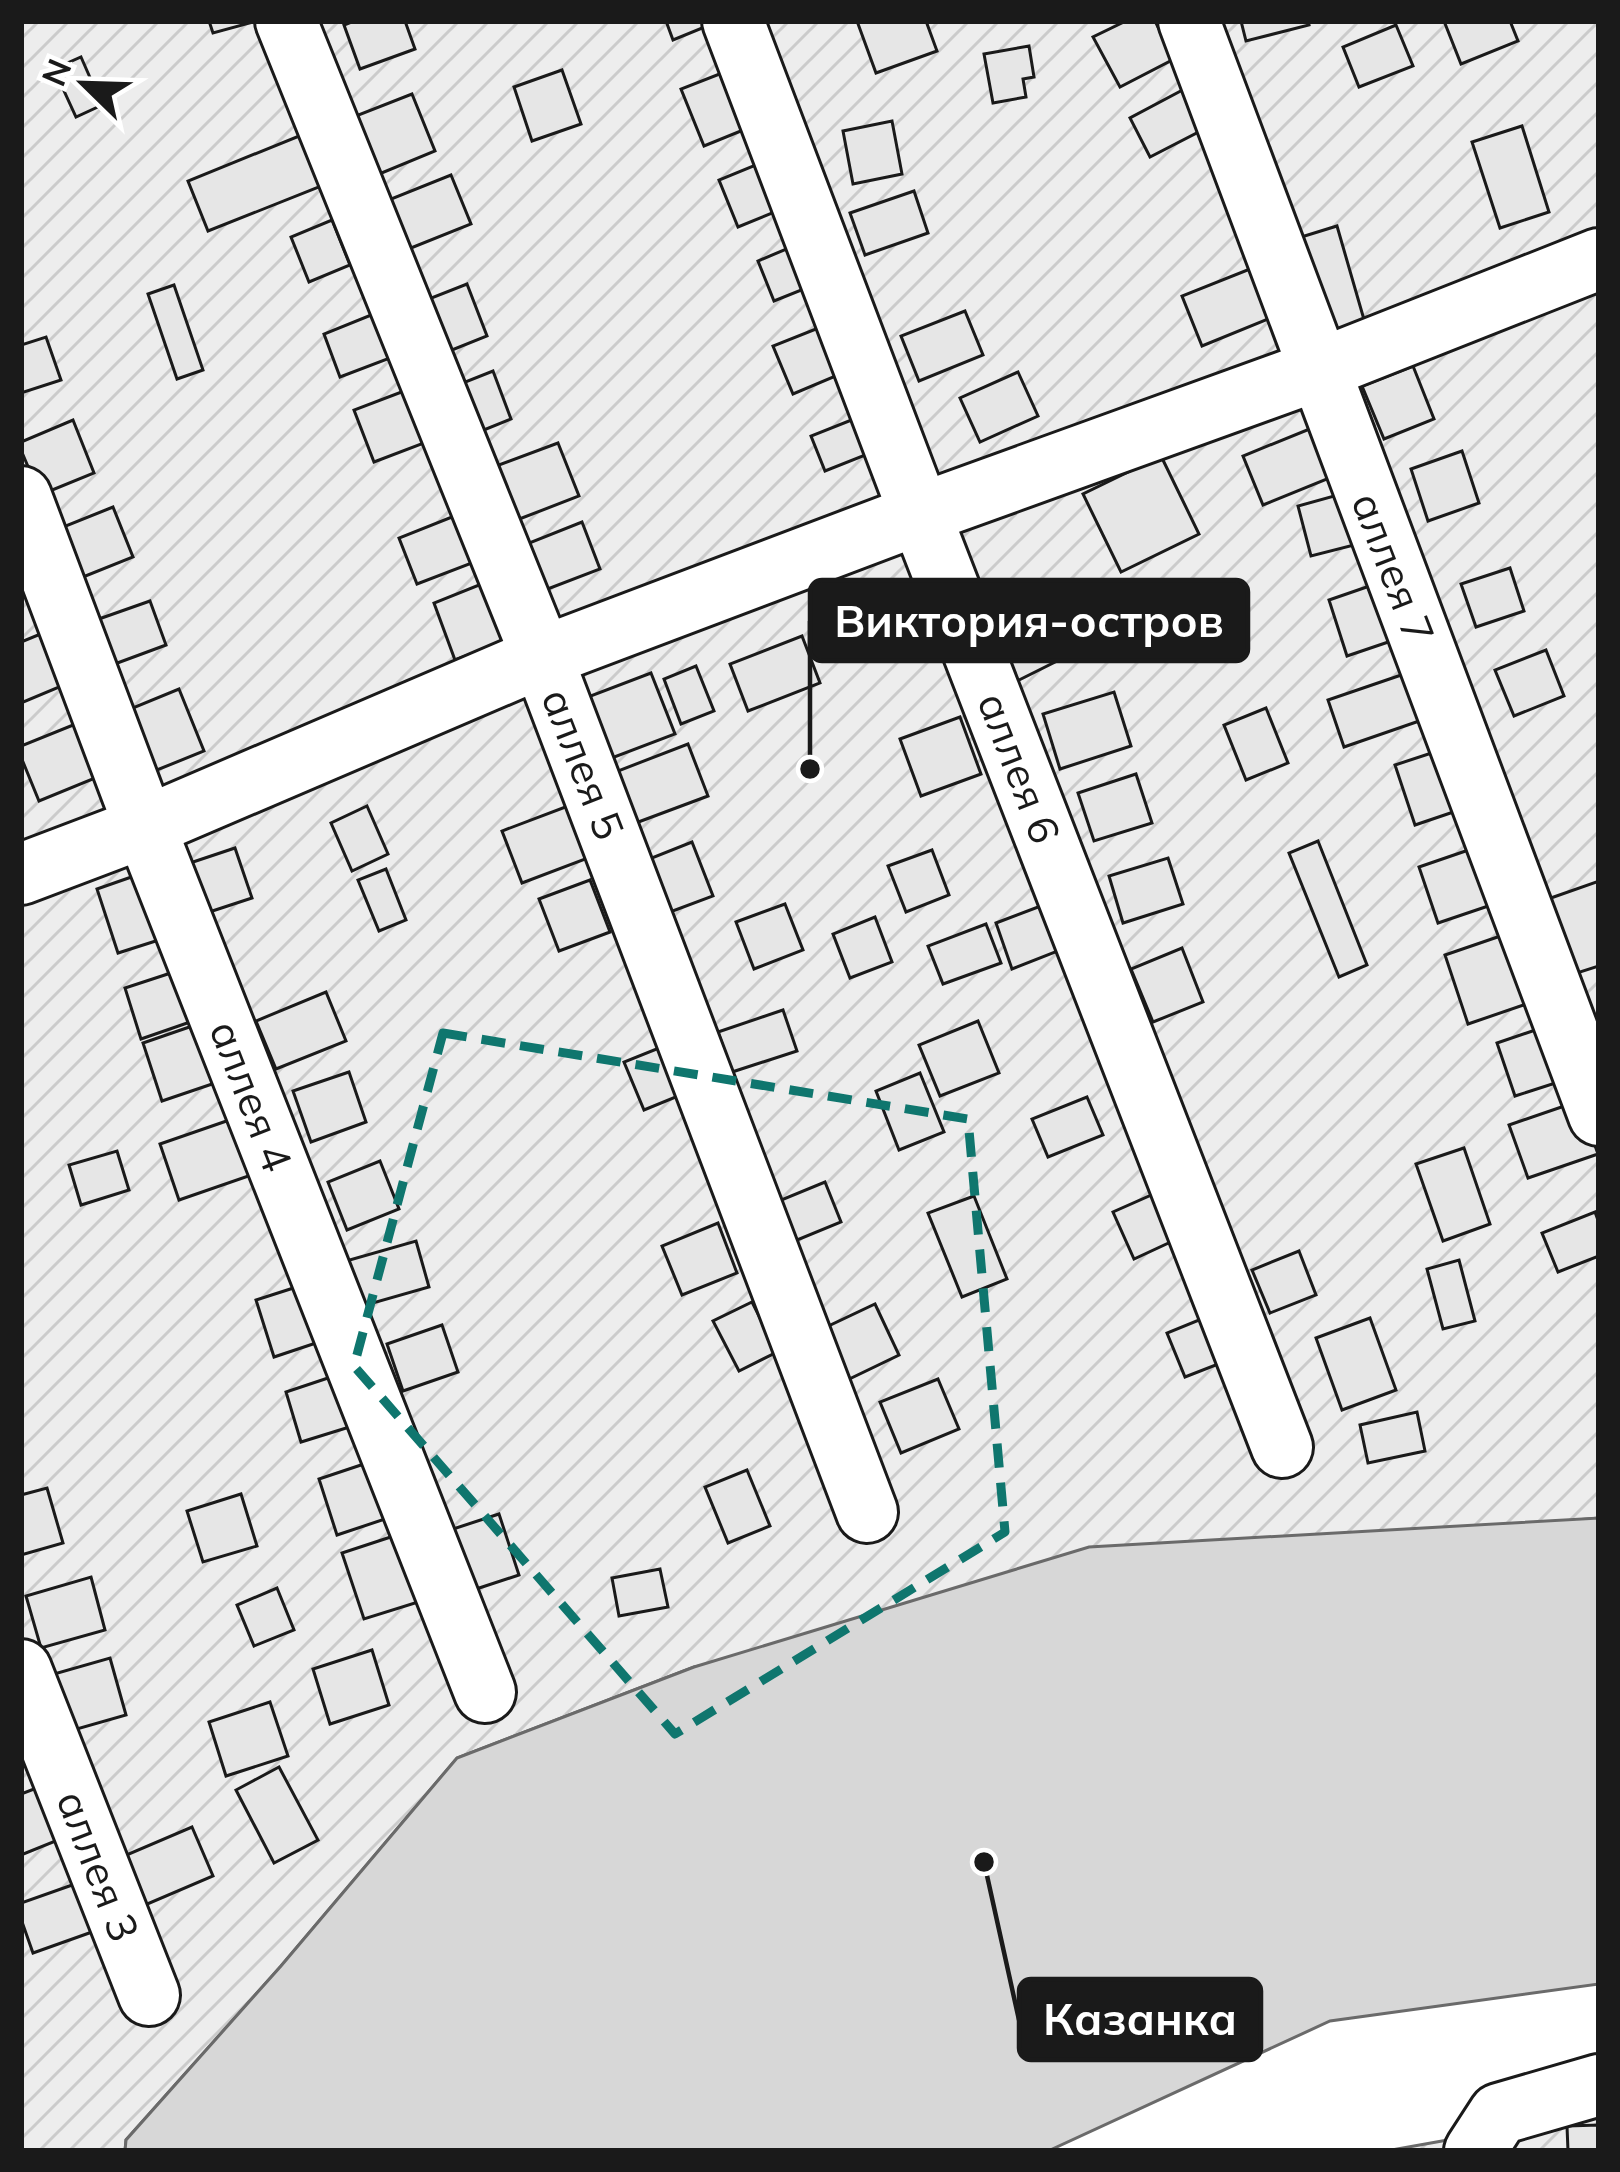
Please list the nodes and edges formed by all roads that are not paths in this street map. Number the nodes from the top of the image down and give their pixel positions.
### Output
1 (286, 21) edge
2 (733, 21) edge
3 (1189, 21) edge
4 (1599, 259) edge
5 (1318, 370) junction
6 (21, 497) edge
7 (920, 514) junction
8 (542, 657) junction
9 (146, 827) junction
10 (21, 874) edge
11 (1599, 1115) edge
12 (1282, 1448) dead end
13 (867, 1513) dead end
14 (21, 1670) edge
15 (485, 1692) dead end
16 (149, 1995) dead end
17 (1599, 2085) edge
18 (1475, 2151) edge

1 - 8 lane, аллея 5
2 - 7 lane, аллея 6
3 - 5 lane, аллея 7
4 - 5 lane
5 - 7 lane
5 - 11 lane, аллея 7
6 - 9 lane, аллея 4
7 - 8 lane
7 - 12 lane, аллея 6
8 - 9 lane
8 - 13 lane, аллея 5
9 - 10 lane
9 - 15 lane, аллея 4
14 - 16 lane, аллея 3
17 - 18 lane

